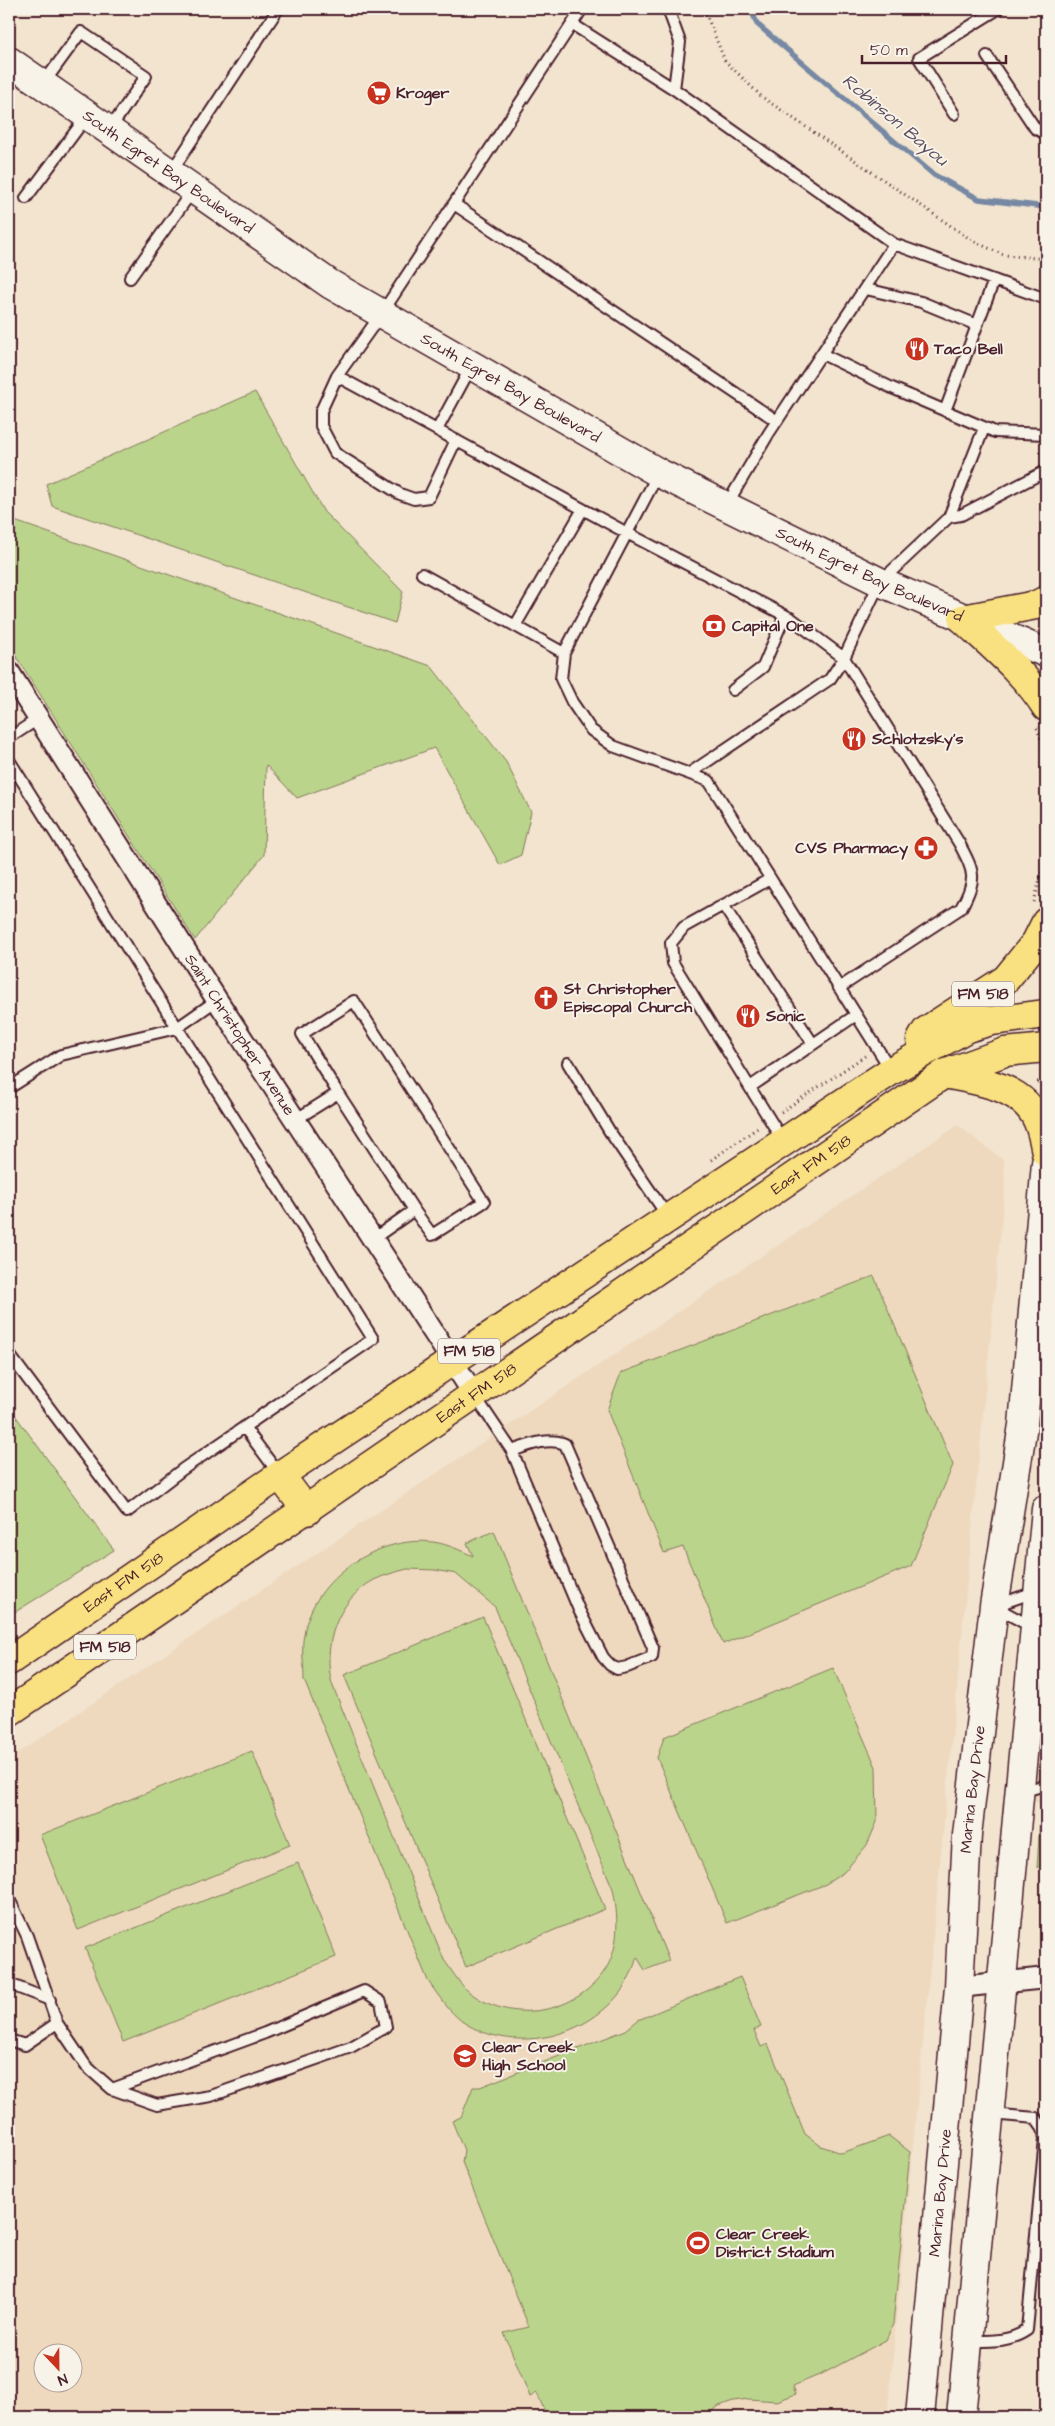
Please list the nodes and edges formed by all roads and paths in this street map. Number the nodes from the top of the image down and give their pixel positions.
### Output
1 (278, 9) edge
2 (582, 9) edge
3 (668, 9) edge
4 (704, 9) edge
5 (998, 9) edge
6 (572, 24) junction
7 (987, 56) dead end
8 (9, 61) edge
9 (43, 85) junction
10 (674, 89) junction
11 (954, 114) dead end
12 (87, 116) junction
13 (109, 131) junction
14 (1046, 134) edge
15 (170, 173) junction
16 (194, 189) junction
17 (26, 198) dead end
18 (454, 204) junction
19 (894, 244) junction
20 (1046, 259) edge
21 (130, 278) dead end
22 (994, 280) junction
23 (866, 289) junction
24 (1046, 299) edge
25 (382, 313) junction
26 (977, 325) junction
27 (822, 354) junction
28 (472, 365) junction
29 (337, 376) junction
30 (945, 411) junction
31 (777, 421) junction
32 (984, 428) junction
33 (437, 430) junction
34 (1046, 434) edge
35 (456, 440) junction
36 (1046, 471) edge
37 (659, 473) junction
38 (726, 507) junction
39 (583, 509) junction
40 (949, 517) junction
41 (627, 533) junction
42 (422, 574) dead end
43 (880, 582) junction
44 (1046, 600) edge
45 (785, 615) junction
46 (963, 619) junction
47 (515, 626) junction
48 (564, 653) junction
49 (1046, 653) edge
50 (844, 658) junction
51 (9, 672) edge
52 (733, 690) dead end
53 (1042, 715) edge
54 (38, 719) junction
55 (9, 738) edge
56 (1046, 754) edge
57 (9, 760) edge
58 (690, 773) junction
59 (1046, 837) edge
60 (770, 879) junction
61 (723, 905) junction
62 (1039, 915) edge
63 (839, 988) junction
64 (217, 1000) junction
65 (1046, 1014) edge
66 (856, 1015) junction
67 (177, 1028) junction
68 (813, 1044) junction
69 (1046, 1048) edge
70 (568, 1064) dead end
71 (902, 1064) junction
72 (944, 1074) junction
73 (750, 1087) junction
74 (9, 1088) edge
75 (338, 1093) junction
76 (295, 1120) junction
77 (784, 1142) junction
78 (1046, 1152) edge
79 (1046, 1163) edge
80 (414, 1210) junction
81 (669, 1218) junction
82 (373, 1239) junction
83 (9, 1354) edge
84 (452, 1362) junction
85 (475, 1396) junction
86 (244, 1427) junction
87 (512, 1451) junction
88 (280, 1475) junction
89 (1046, 1509) edge
90 (307, 1511) junction
91 (1042, 1592) edge
92 (994, 1606) junction
93 (1040, 1628) edge
94 (9, 1661) edge
95 (9, 1712) edge
96 (1046, 1785) edge
97 (1019, 1792) junction
98 (10, 1900) edge
99 (1046, 1978) edge
100 (1002, 1982) junction
101 (9, 1984) edge
102 (958, 1987) junction
103 (50, 2000) junction
104 (57, 2022) junction
105 (9, 2040) edge
106 (112, 2089) junction
107 (990, 2114) junction
108 (929, 2334) junction
109 (968, 2341) junction
110 (920, 2417) edge
111 (961, 2417) edge

1 - 15 lane
2 - 6 lane
3 - 10 lane
4 - 20 path
5 - 11 lane
6 - 10 lane
6 - 18 lane
7 - 14 lane
8 - 9 main road, South Egret Bay Boulevard
9 - 12 main road, South Egret Bay Boulevard
9 - 13 lane
10 - 19 lane
12 - 13 main road, South Egret Bay Boulevard
12 - 17 lane
13 - 15 main road, South Egret Bay Boulevard
15 - 16 main road, South Egret Bay Boulevard
16 - 21 lane
16 - 25 main road, South Egret Bay Boulevard
18 - 25 lane
18 - 31 lane
19 - 22 lane
19 - 23 lane
22 - 24 lane
22 - 26 lane
23 - 26 lane
23 - 27 lane
25 - 28 main road, South Egret Bay Boulevard
25 - 29 lane
26 - 30 lane
27 - 30 lane
27 - 31 lane
28 - 33 lane
28 - 37 main road, South Egret Bay Boulevard
29 - 33 lane
29 - 35 lane
30 - 32 lane
31 - 38 lane
32 - 34 lane
32 - 40 lane
33 - 35 lane
35 - 39 lane
36 - 40 lane
37 - 38 main road, South Egret Bay Boulevard
37 - 41 lane
38 - 43 main road, South Egret Bay Boulevard
39 - 41 lane
39 - 47 lane
40 - 43 lane
41 - 45 lane
41 - 48 lane
42 - 47 lane
43 - 46 main road, South Egret Bay Boulevard
43 - 50 lane
44 - 46 main road
45 - 50 lane
45 - 52 lane
46 - 49 main road, South Egret Bay Boulevard
46 - 53 main road
47 - 48 lane
48 - 58 lane
50 - 58 lane
50 - 63 lane
51 - 54 street, Saint Christopher Avenue
53 - 56 path
54 - 55 lane
54 - 64 street, Saint Christopher Avenue
57 - 67 lane
58 - 60 lane
59 - 62 path
60 - 61 lane
60 - 63 lane
61 - 68 lane
61 - 73 lane
62 - 71 main road, FM 518
63 - 66 lane
64 - 67 lane
64 - 76 street, Saint Christopher Avenue
65 - 71 main road, East FM 518
66 - 68 lane
66 - 71 lane
67 - 74 lane
67 - 86 lane
68 - 73 lane
69 - 72 main road, FM 518
70 - 81 lane
71 - 77 main road, East FM 518 / FM 518
72 - 78 main road
72 - 85 main road, East FM 518 / FM 518
73 - 77 lane
75 - 76 lane
75 - 80 lane
75 - 80 lane
76 - 82 street, Saint Christopher Avenue
77 - 81 main road, East FM 518 / FM 518
79 - 92 main road, Marina Bay Drive
80 - 82 lane
81 - 84 main road, East FM 518 / FM 518
82 - 84 street, Saint Christopher Avenue
83 - 86 lane
84 - 85 street, Saint Christopher Avenue
84 - 88 main road, East FM 518 / FM 518
85 - 87 lane
85 - 90 main road, East FM 518 / FM 518
86 - 88 lane
87 - 87 lane
88 - 90 main road
88 - 94 main road, East FM 518 / FM 518
89 - 91 main road
90 - 95 main road, East FM 518 / FM 518
91 - 92 lane
91 - 93 main road
92 - 93 lane
92 - 102 main road, Marina Bay Drive
93 - 97 main road
96 - 97 lane
97 - 100 main road
98 - 103 lane
99 - 100 street
100 - 102 street
100 - 107 main road
101 - 103 lane
102 - 108 main road, Marina Bay Drive
103 - 104 lane
104 - 105 lane
104 - 106 lane
106 - 106 lane
107 - 109 main road
107 - 109 lane
108 - 109 main road
108 - 110 main road, Marina Bay Drive
109 - 111 main road

